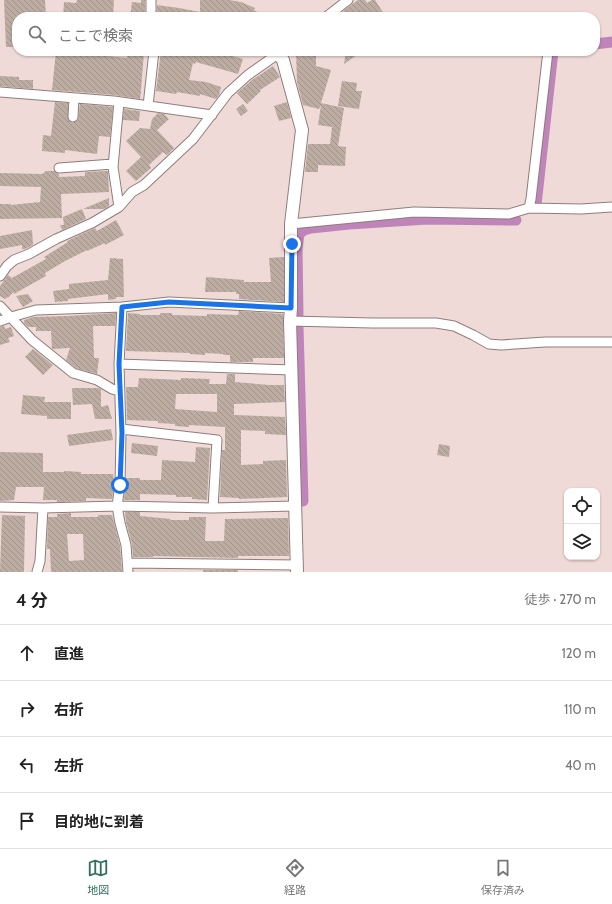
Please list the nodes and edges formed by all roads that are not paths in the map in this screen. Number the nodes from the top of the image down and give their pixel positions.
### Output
1 (151, 0) edge
2 (348, 0) edge
3 (151, 12) edge
4 (332, 12) edge
5 (153, 56) edge
6 (272, 56) edge
7 (280, 56) edge
8 (547, 56) edge
9 (0, 92) edge
10 (74, 98) junction
11 (119, 102) junction
12 (148, 106) junction
13 (212, 115) junction
14 (73, 117) dead end
15 (113, 164) junction
16 (59, 168) dead end
17 (119, 207) junction
18 (612, 207) edge
19 (529, 208) junction
20 (291, 224) junction
21 (0, 276) edge
22 (0, 306) edge
23 (122, 307) junction
24 (291, 308) junction
25 (11, 317) junction
26 (0, 321) edge
27 (290, 321) junction
28 (612, 342) edge
29 (119, 364) junction
30 (292, 370) junction
31 (119, 391) junction
32 (121, 429) junction
33 (118, 506) junction
34 (295, 506) junction
35 (0, 507) edge
36 (43, 508) junction
37 (213, 508) junction
38 (128, 568) edge
39 (297, 569) edge
40 (37, 572) edge

1 - 3 street
2 - 4 street
5 - 12 street
6 - 13 street
7 - 20 street
8 - 19 street
9 - 10 street
10 - 11 street
10 - 14 street
11 - 12 street
11 - 15 street
12 - 13 street
13 - 17 street
15 - 16 street
15 - 17 street
17 - 21 street
18 - 19 street
19 - 20 street
20 - 24 street
22 - 25 street
23 - 24 street
23 - 25 street
23 - 29 street
24 - 27 street
25 - 26 street
25 - 31 street
27 - 28 street
27 - 30 street
29 - 30 street
29 - 31 street
30 - 34 street
31 - 32 street
32 - 33 street
32 - 37 street
33 - 36 street
33 - 37 street
33 - 38 street
34 - 37 street
34 - 39 street
35 - 36 street
36 - 40 street
38 - 39 street

